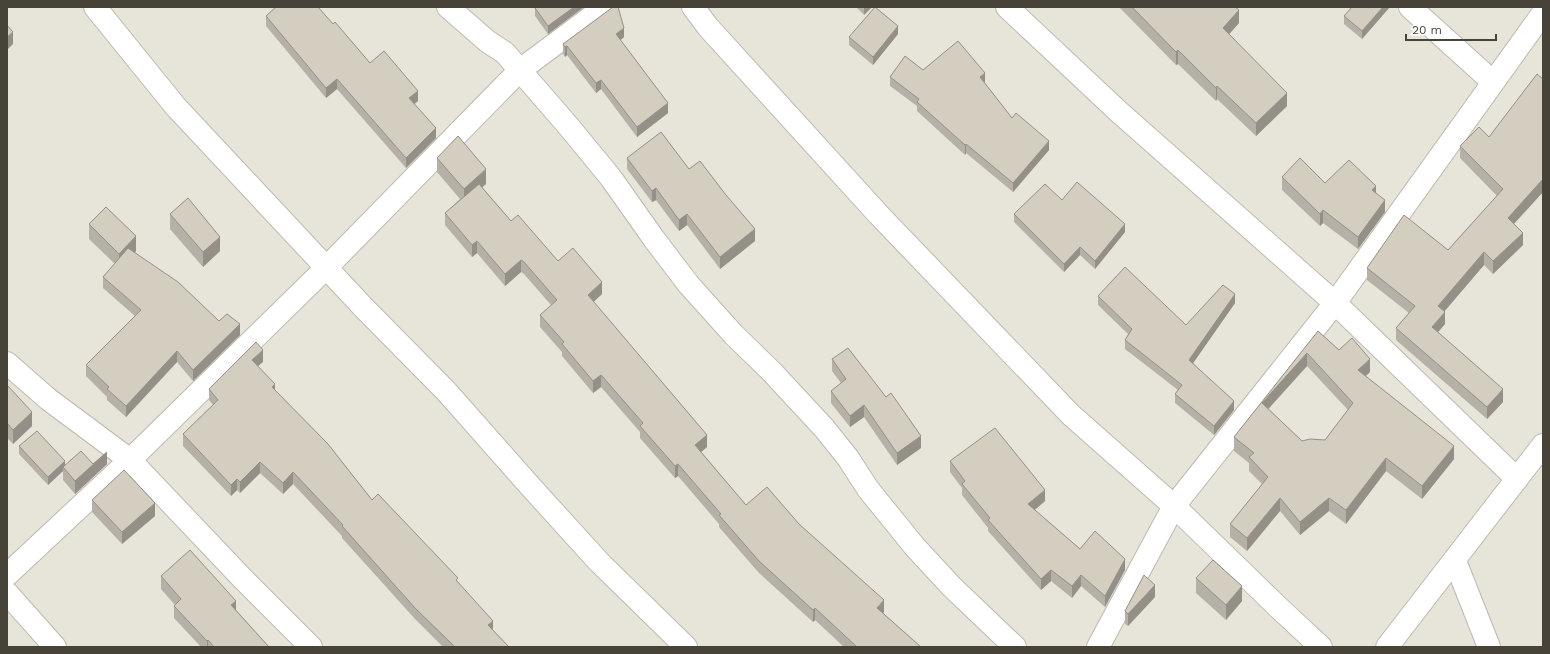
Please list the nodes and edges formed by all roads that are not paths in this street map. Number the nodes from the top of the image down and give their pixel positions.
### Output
1 (95, 7) edge
2 (448, 7) edge
3 (605, 7) edge
4 (693, 7) edge
5 (1007, 7) edge
6 (1410, 7) edge
7 (1543, 13) edge
8 (520, 70) junction
9 (1492, 82) junction
10 (326, 268) junction
11 (1335, 303) junction
12 (7, 363) edge
13 (1543, 445) edge
14 (130, 460) junction
15 (1517, 479) junction
16 (1174, 506) junction
17 (1455, 561) junction
18 (7, 575) edge
19 (7, 593) edge
20 (55, 647) edge
21 (311, 647) edge
22 (686, 647) edge
23 (1015, 647) edge
24 (1098, 647) edge
25 (1321, 647) edge
26 (1387, 647) edge
27 (1490, 647) edge

1 - 10 street
2 - 8 street
3 - 8 street
4 - 16 street
5 - 11 street
6 - 9 street
7 - 9 street
8 - 10 street
8 - 23 street
9 - 11 street
10 - 14 street
10 - 22 street
11 - 15 street
11 - 16 street
12 - 14 street
13 - 15 street
14 - 18 street
14 - 21 street
15 - 17 street
16 - 24 street
16 - 25 street
17 - 26 street
17 - 27 street
19 - 20 street

